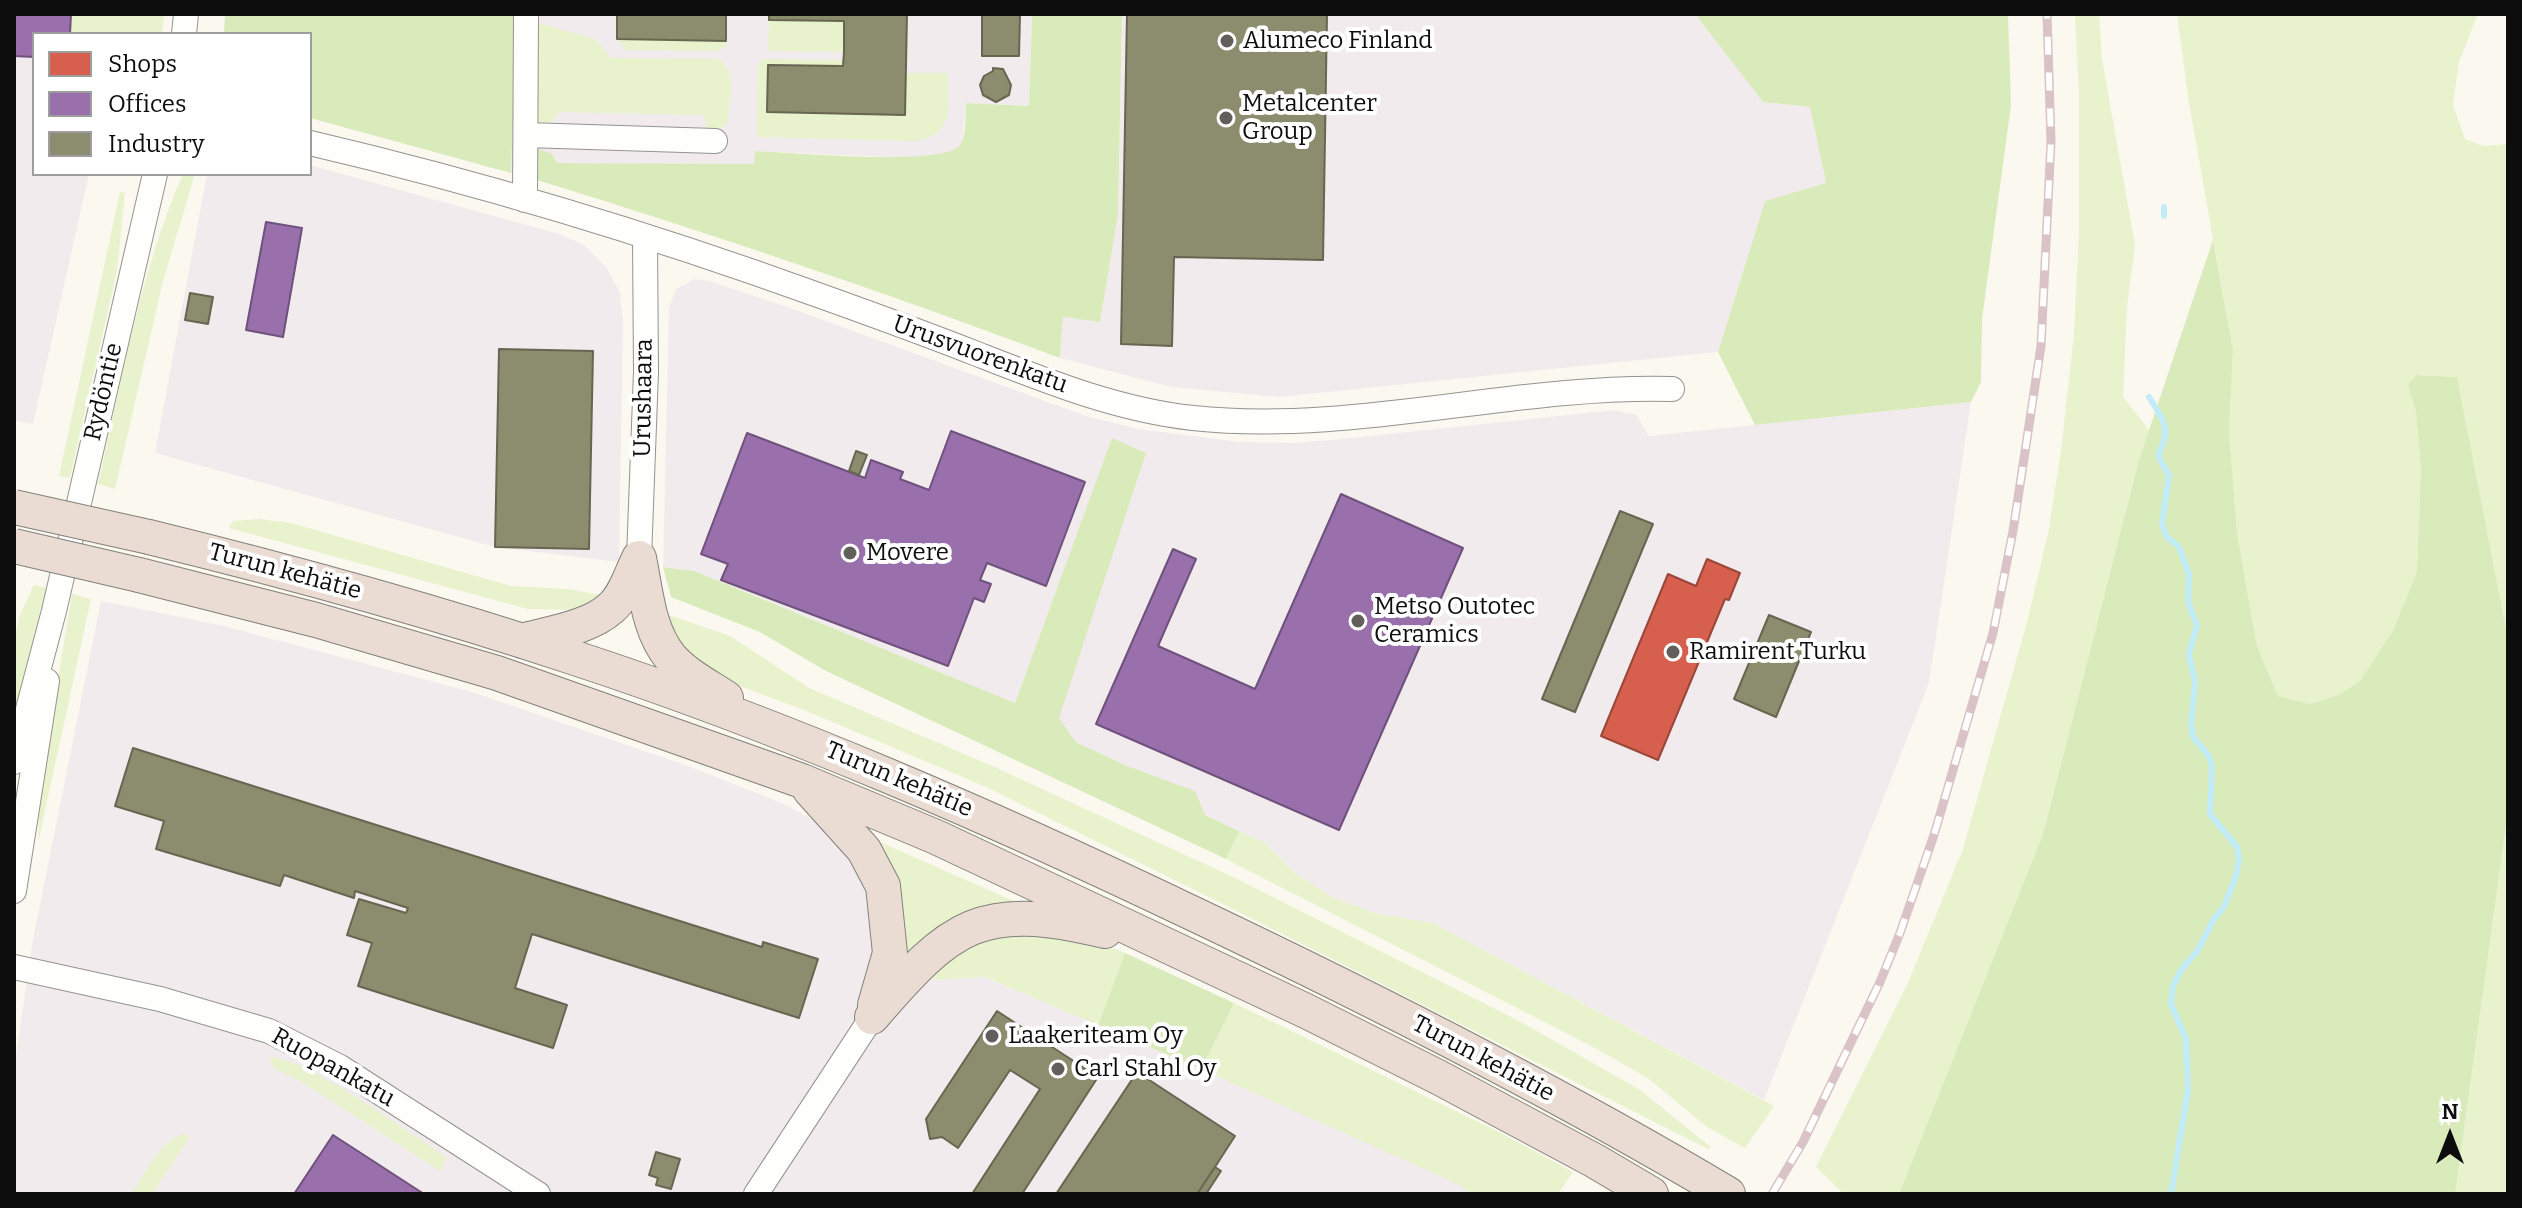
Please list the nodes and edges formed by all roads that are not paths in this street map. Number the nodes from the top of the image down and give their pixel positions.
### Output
1 (526, 14) edge
2 (526, 135) junction
3 (715, 141) dead end
4 (312, 144) edge
5 (155, 176) edge
6 (525, 200) junction
7 (645, 237) junction
8 (1672, 389) dead end
9 (14, 507) edge
10 (14, 546) edge
11 (639, 558) junction
12 (54, 611) junction
13 (522, 641) junction
14 (770, 728) junction
15 (14, 762) edge
16 (802, 781) junction
17 (14, 891) edge
18 (1255, 943) junction
19 (1175, 948) junction
20 (14, 967) edge
21 (1238, 978) junction
22 (872, 1017) junction
23 (1717, 1188) edge
24 (538, 1194) edge
25 (756, 1194) edge
26 (1651, 1194) edge

1 - 2 street
2 - 3 street
2 - 6 street
4 - 6 street, Urusvuorenkatu
5 - 12 street, Rydöntie
6 - 7 street, Urusvuorenkatu
7 - 8 street, Urusvuorenkatu
7 - 11 street, Urushaara
9 - 13 highway, Turun kehätie, bridge
10 - 16 highway, Turun kehätie, bridge
11 - 13 highway
11 - 14 highway
12 - 15 street, Rydöntie
12 - 17 street, Rydöntie
13 - 14 highway, Turun kehätie
14 - 18 highway, Turun kehätie
16 - 19 highway, Turun kehätie
16 - 22 highway
18 - 21 street
18 - 23 highway, Turun kehätie
19 - 21 highway, Turun kehätie
19 - 22 highway
20 - 24 street, Ruopankatu
21 - 26 highway, Turun kehätie
22 - 25 street

